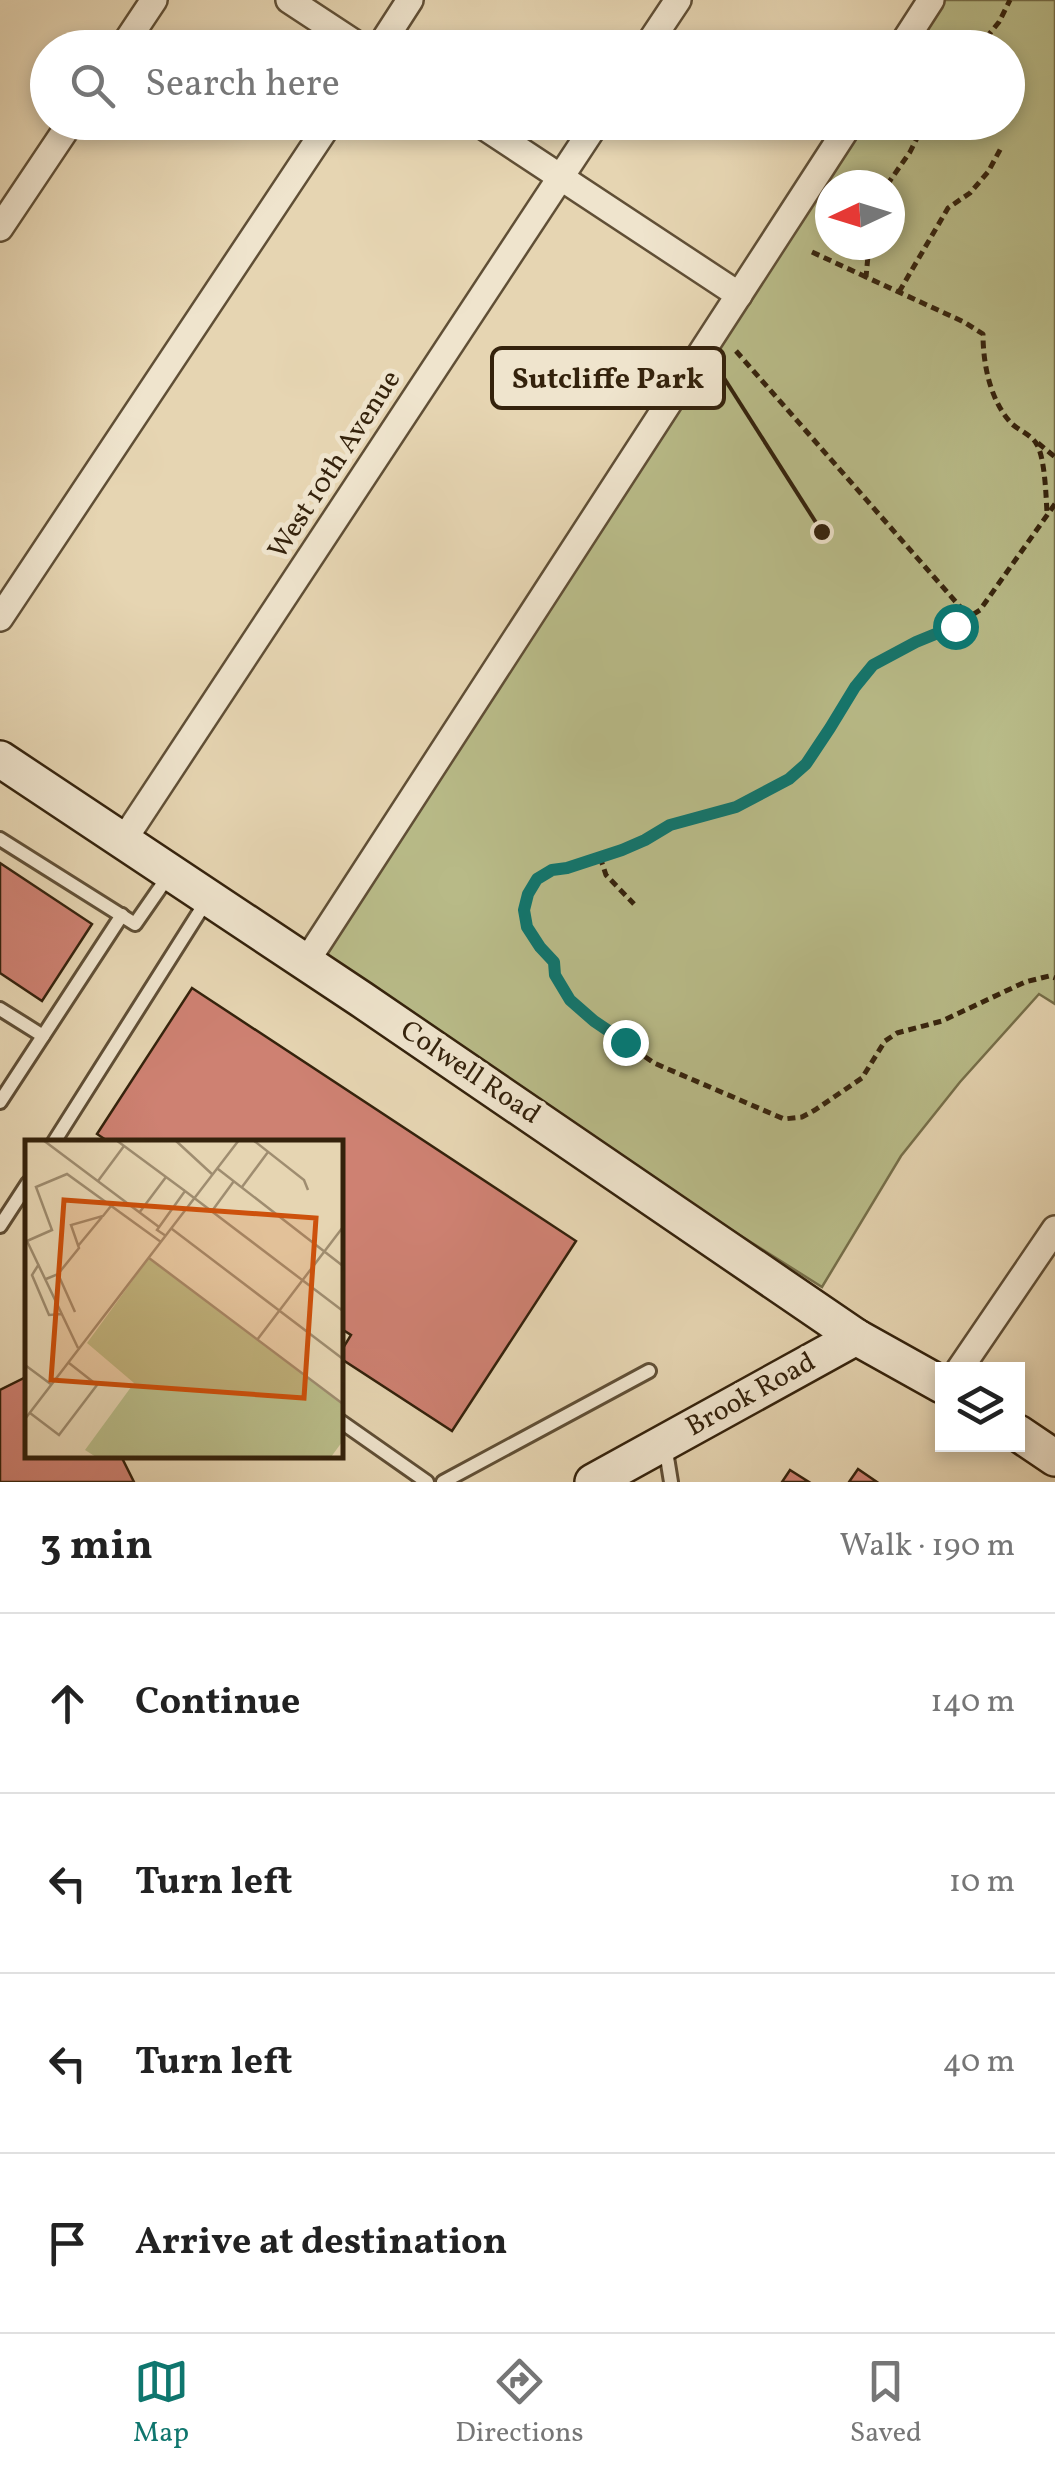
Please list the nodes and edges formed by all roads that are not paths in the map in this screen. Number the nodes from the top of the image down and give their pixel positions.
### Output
1 (154, 0) edge
2 (289, 0) edge
3 (410, 0) edge
4 (678, 0) edge
5 (931, 0) edge
6 (134, 30) edge
7 (335, 30) edge
8 (391, 30) edge
9 (658, 30) edge
10 (912, 30) edge
11 (59, 140) edge
12 (318, 140) edge
13 (506, 140) edge
14 (584, 140) edge
15 (839, 140) edge
16 (561, 176) junction
17 (0, 228) edge
18 (739, 295) junction
19 (1, 613) edge
20 (0, 759) edge
21 (0, 839) edge
22 (124, 841) junction
23 (171, 872) junction
24 (208, 898) junction
25 (122, 915) junction
26 (306, 962) junction
27 (0, 1009) edge
28 (43, 1036) junction
29 (0, 1102) edge
30 (55, 1140) edge
31 (25, 1188) edge
32 (14, 1204) junction
33 (25, 1211) edge
34 (0, 1226) edge
35 (1055, 1229) edge
36 (856, 1337) junction
37 (964, 1362) edge
38 (649, 1371) dead end
39 (935, 1380) edge
40 (342, 1422) edge
41 (1025, 1438) edge
42 (664, 1443) junction
43 (1055, 1458) edge
44 (427, 1482) edge
45 (443, 1482) edge
46 (594, 1482) edge
47 (671, 1482) edge

1 - 6 street
2 - 7 street
3 - 8 street
4 - 9 street
5 - 10 street
11 - 17 street
12 - 19 street
13 - 16 street
14 - 16 street, West 10th Avenue
15 - 18 street
16 - 18 street
16 - 22 street, West 10th Avenue
18 - 26 street
20 - 22 street, Colwell Road
21 - 25 lane
22 - 23 street, Colwell Road
23 - 24 street, Colwell Road
23 - 25 lane
24 - 26 street, Colwell Road
24 - 30 lane
25 - 28 lane
26 - 36 street, Colwell Road
27 - 28 lane
28 - 29 lane
31 - 32 lane
32 - 33 lane
32 - 34 lane
35 - 37 street
36 - 39 street, Colwell Road
36 - 42 street, Brook Road
38 - 45 lane
40 - 44 lane
41 - 43 street
42 - 46 street, Brook Road
42 - 47 lane

